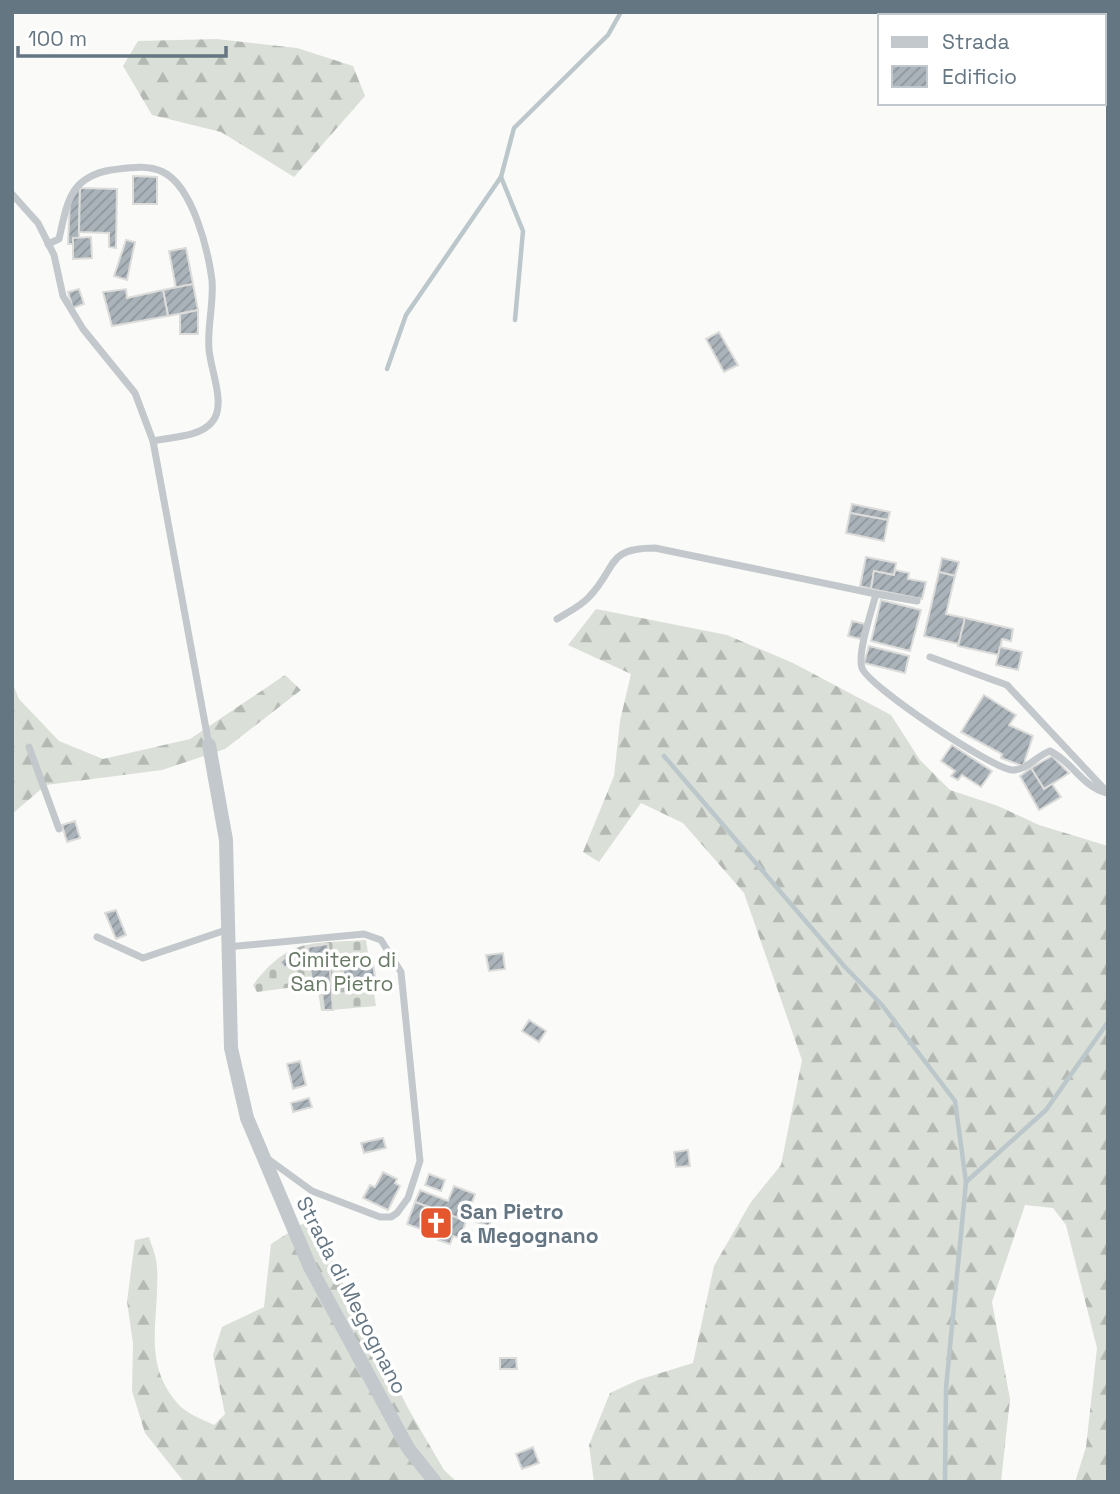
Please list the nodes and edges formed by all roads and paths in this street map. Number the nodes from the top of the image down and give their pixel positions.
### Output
1 (12, 194) edge
2 (48, 244) junction
3 (153, 441) junction
4 (876, 594) junction
5 (918, 601) dead end
6 (557, 619) dead end
7 (930, 657) dead end
8 (209, 745) joint
9 (29, 747) dead end
10 (1108, 793) edge
11 (59, 829) dead end
12 (226, 930) junction
13 (97, 937) dead end
14 (226, 947) junction
15 (260, 1151) junction
16 (435, 1482) edge

1 - 2 lane
2 - 3 lane
2 - 3 lane
3 - 8 lane
4 - 5 lane
4 - 6 lane
4 - 10 lane
7 - 10 lane
8 - 12 street, Strada di Megognano
9 - 11 lane
12 - 13 lane
12 - 14 street, Strada di Megognano
14 - 15 street, Strada di Megognano
14 - 15 lane
15 - 16 street, Strada di Megognano

